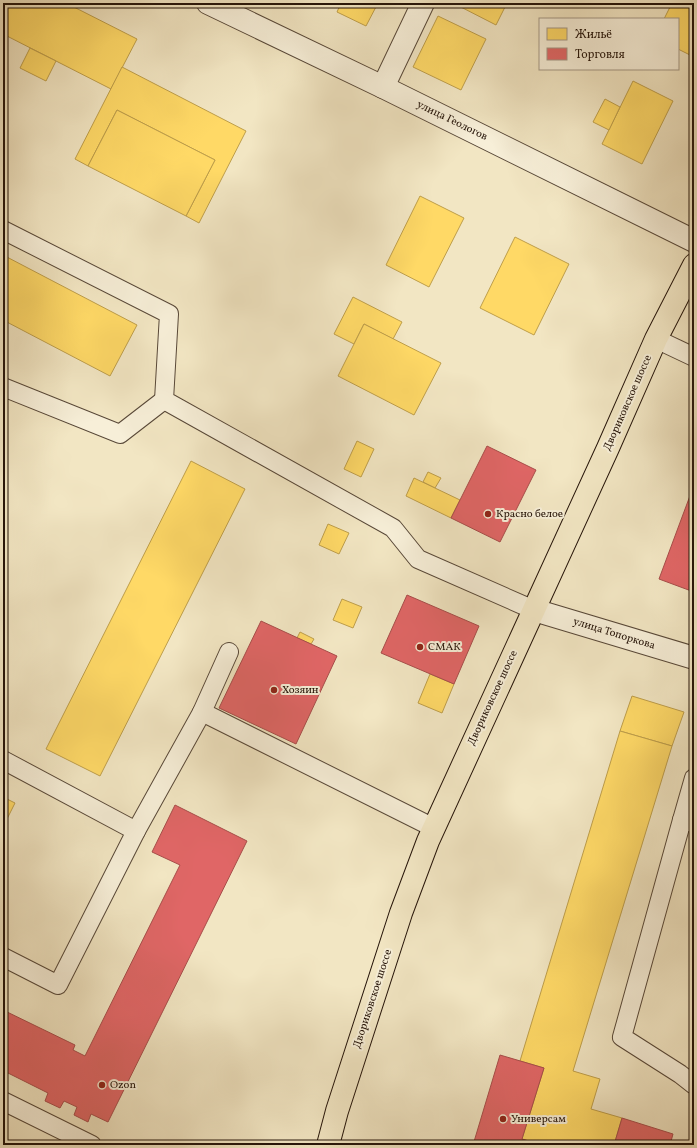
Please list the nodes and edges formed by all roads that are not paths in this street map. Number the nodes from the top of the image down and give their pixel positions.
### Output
1 (208, 3) edge
2 (423, 3) edge
3 (383, 87) junction
4 (3, 230) edge
5 (694, 241) edge
6 (694, 266) edge
7 (656, 339) junction
8 (694, 357) edge
9 (3, 387) edge
10 (164, 400) junction
11 (534, 610) junction
12 (229, 652) dead end
13 (694, 658) edge
14 (202, 712) junction
15 (3, 760) edge
16 (694, 778) edge
17 (688, 821) edge
18 (434, 828) junction
19 (136, 832) junction
20 (3, 957) edge
21 (694, 1085) edge
22 (3, 1101) edge
23 (92, 1145) edge
24 (328, 1145) edge

1 - 3 street, улица Геологов
2 - 3 street
3 - 5 street, улица Геологов
4 - 10 lane
6 - 7 main road, Двориковское шоссе
7 - 8 lane
7 - 11 main road, Двориковское шоссе
9 - 10 lane
10 - 11 lane
11 - 13 street, улица Топоркова
11 - 18 main road, Двориковское шоссе
12 - 14 lane
14 - 18 lane
14 - 19 lane
15 - 19 lane
16 - 17 lane
17 - 21 lane
18 - 24 main road, Двориковское шоссе
19 - 20 lane
22 - 23 lane

